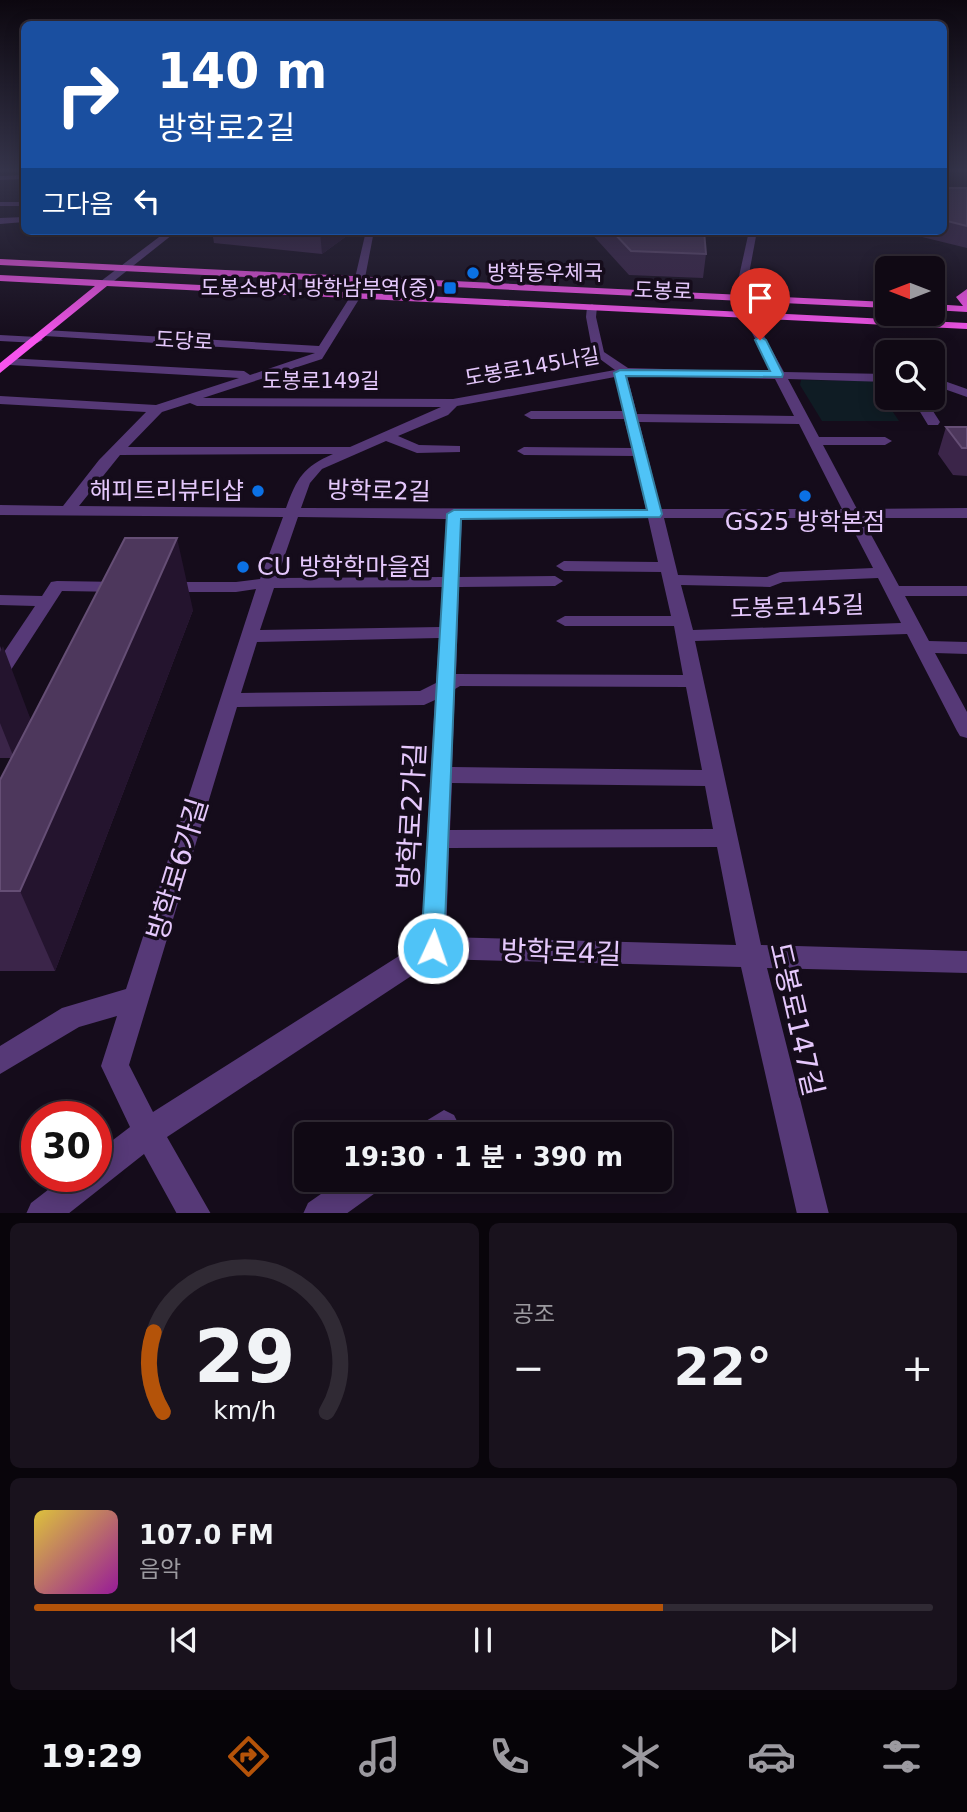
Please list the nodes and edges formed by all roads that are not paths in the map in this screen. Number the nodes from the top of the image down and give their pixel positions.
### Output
1 (168, 235) edge
2 (369, 235) edge
3 (752, 235) edge
4 (0, 262) edge
5 (126, 268) junction
6 (0, 278) edge
7 (360, 278) junction
8 (105, 284) junction
9 (967, 292) edge
10 (356, 296) junction
11 (744, 299) junction
12 (875, 304) edge
13 (967, 306) edge
14 (592, 307) junction
15 (945, 307) edge
16 (749, 314) junction
17 (967, 326) edge
18 (41, 337) junction
19 (0, 338) edge
20 (324, 349) junction
21 (5, 365) edge
22 (622, 372) junction
23 (778, 374) junction
24 (257, 376) junction
25 (875, 378) edge
26 (945, 385) edge
27 (967, 393) edge
28 (191, 397) junction
29 (0, 400) edge
30 (453, 403) junction
31 (158, 409) junction
32 (925, 410) edge
33 (531, 415) dead end
34 (630, 416) junction
35 (802, 420) junction
36 (933, 422) dead end
37 (385, 436) junction
38 (812, 441) junction
39 (885, 441) dead end
40 (455, 449) dead end
41 (353, 450) junction
42 (115, 451) junction
43 (524, 451) dead end
44 (638, 452) junction
45 (0, 510) edge
46 (68, 510) junction
47 (292, 512) junction
48 (849, 512) junction
49 (967, 513) edge
50 (454, 514) junction
51 (655, 514) junction
52 (670, 573) junction
53 (882, 573) junction
54 (450, 581) junction
55 (266, 583) junction
56 (891, 591) junction
57 (967, 591) edge
58 (0, 600) edge
59 (46, 601) junction
60 (565, 621) dead end
61 (911, 628) junction
62 (683, 629) junction
63 (448, 632) junction
64 (249, 636) junction
65 (922, 647) junction
66 (967, 648) edge
67 (0, 672) edge
68 (694, 681) junction
69 (445, 686) junction
70 (229, 700) junction
71 (967, 731) edge
72 (441, 775) junction
73 (714, 778) junction
74 (726, 838) junction
75 (438, 839) junction
76 (433, 948) junction
77 (751, 957) junction
78 (967, 962) edge
79 (136, 998) junction
80 (0, 1061) edge
81 (148, 1132) junction
82 (112, 1160) edge
83 (70, 1192) edge
84 (350, 1192) edge
85 (42, 1213) edge
86 (195, 1213) edge
87 (319, 1213) edge
88 (813, 1213) edge

1 - 5 street
2 - 7 street
3 - 11 street
4 - 5 main road, 도봉로
5 - 7 main road, 도봉로
5 - 8 street
6 - 8 main road, 도봉로
7 - 11 main road, 도봉로
8 - 10 main road, 도봉로
8 - 18 main road, 도당로
9 - 13 main road
10 - 14 main road, 도봉로
10 - 20 street, 도봉로149길
11 - 12 main road, 도봉로
11 - 16 street, 도봉로145길
13 - 15 main road
14 - 16 main road, 도봉로
14 - 22 street
16 - 17 main road, 도봉로
16 - 23 street, 도봉로145길
18 - 19 street
18 - 20 street, 도당로
18 - 21 main road, 도당로
20 - 24 street, 도봉로149길
21 - 24 street, 도당로
22 - 23 street, 도봉로145나길
22 - 30 street, 도봉로145나길
22 - 34 street, 도봉로147길
23 - 25 street, 도봉로145나길
23 - 35 street, 도봉로145길
24 - 28 street, 도봉로149길
26 - 27 street
28 - 30 street, 도봉로149길
28 - 31 street, 도봉로149길
29 - 31 street
30 - 37 street, 도봉로145나길
31 - 42 street, 도봉로149길
32 - 36 street
33 - 34 street
34 - 35 street
34 - 44 street, 도봉로147길
35 - 38 street, 도봉로145길
37 - 40 street
37 - 41 street, 도봉로145나길
38 - 39 street
38 - 48 street, 도봉로145길
41 - 42 street
41 - 47 street, 도봉로145나길
42 - 46 street, 도봉로149길
43 - 44 street
44 - 51 street, 도봉로147길
45 - 46 street, 방학로2길
46 - 47 street, 방학로2길
47 - 50 street, 방학로2길
47 - 55 street, 방학로6가길
48 - 49 street, 방학로2길
48 - 51 street, 방학로2길
48 - 53 street, 도봉로145길
50 - 51 street, 방학로2길
50 - 54 street, 방학로2가길
51 - 52 street, 도봉로147길
52 - 53 street, 도봉로145길
52 - 54 street
52 - 62 street, 도봉로147길
53 - 56 street, 도봉로145길
54 - 55 street
54 - 63 street, 방학로2가길
55 - 59 street
55 - 64 street, 방학로6가길
56 - 57 street, 도봉로145길
56 - 61 street, 도봉로145길
58 - 59 street
59 - 67 street
60 - 62 street
61 - 62 street, 도봉로145길
61 - 65 street, 도봉로145길
62 - 68 street, 도봉로147길
63 - 64 street
63 - 69 street, 방학로2가길
64 - 70 street, 방학로6가길
65 - 66 street
65 - 71 street, 도봉로145길
68 - 69 street
68 - 73 street, 도봉로147길
69 - 70 street
69 - 72 street, 방학로2가길
70 - 79 street, 방학로6가길
72 - 73 street
72 - 75 street, 방학로2가길
73 - 74 street, 도봉로147길
74 - 75 street
74 - 77 street, 도봉로147길
75 - 76 street, 방학로2가길
76 - 77 street, 방학로4길
76 - 81 street
77 - 78 street, 방학로4길
77 - 88 street, 도봉로147길
79 - 80 street
79 - 81 street, 방학로6가길
81 - 82 street
81 - 86 street, 방학로6가길
83 - 85 street
84 - 87 street

